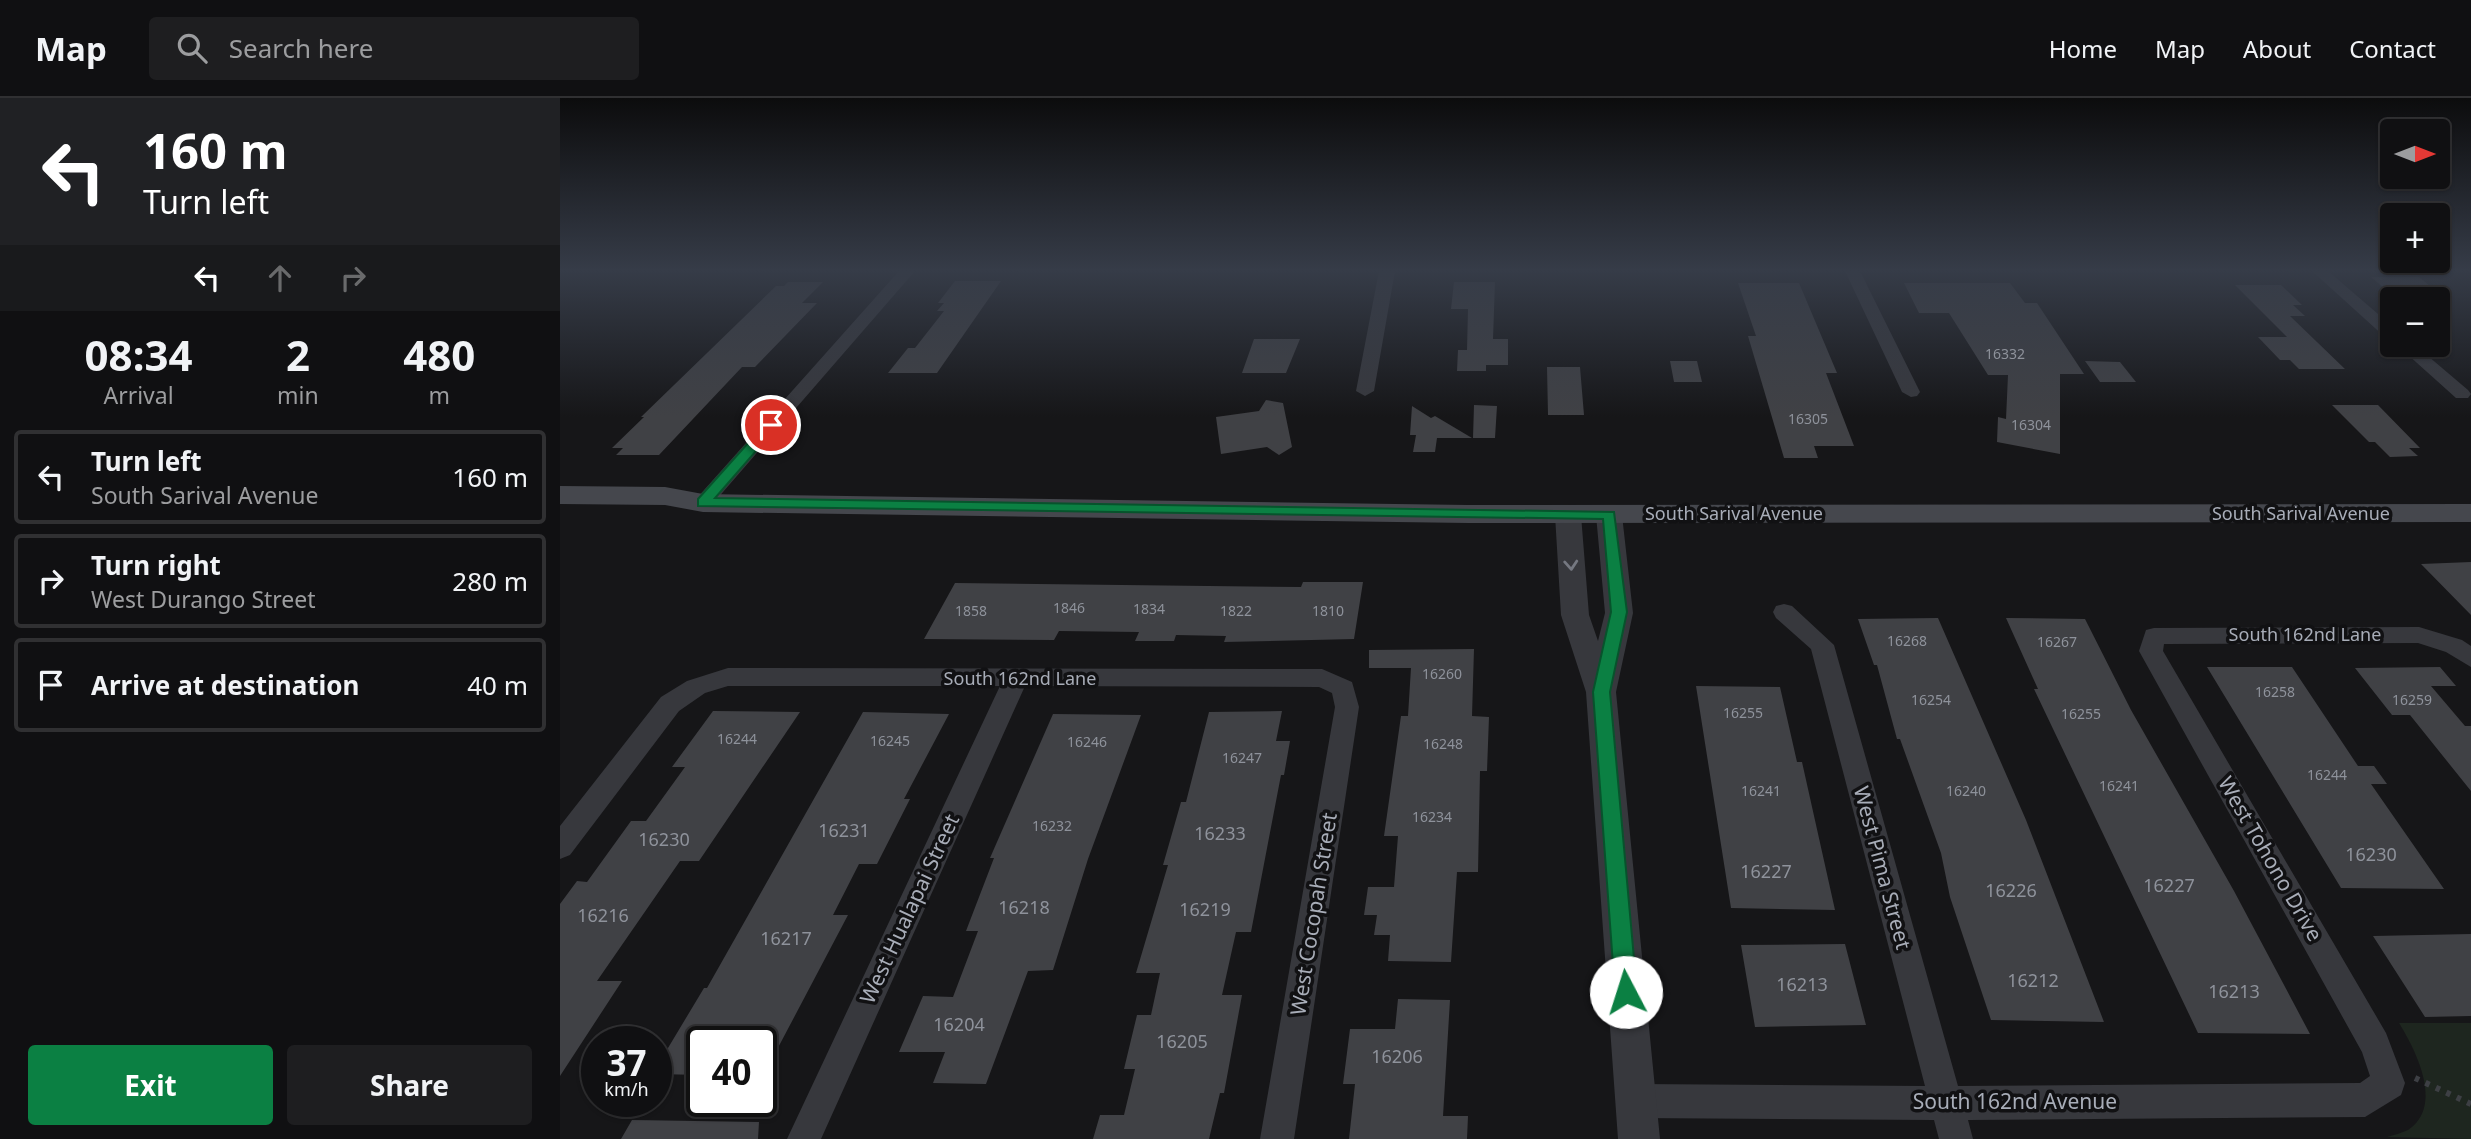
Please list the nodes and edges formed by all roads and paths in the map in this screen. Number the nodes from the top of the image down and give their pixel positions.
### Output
1 (864, 320) edge
2 (1378, 320) edge
3 (1876, 320) edge
4 (2418, 357) edge
5 (1365, 390) dead end
6 (1911, 392) dead end
7 (2462, 394) dead end
8 (560, 495) edge
9 (704, 503) junction
10 (2471, 513) edge
11 (560, 514) edge
12 (1568, 515) junction
13 (1609, 515) junction
14 (1784, 612) dead end
15 (2154, 636) joint
16 (2463, 652) edge
17 (1016, 679) junction
18 (1343, 688) joint
19 (1601, 692) junction
20 (560, 847) edge
21 (2389, 1083) junction
22 (1636, 1101) junction
23 (1946, 1103) junction
24 (2471, 1104) edge
25 (804, 1139) edge
26 (1277, 1139) edge
27 (1639, 1139) edge
28 (1956, 1139) edge

1 - 9 street
2 - 5 street
3 - 6 street
4 - 7 street
8 - 9 main road, South Sarival Avenue
9 - 11 main road, South Sarival Avenue
9 - 12 main road, South Sarival Avenue
10 - 13 main road, South Sarival Avenue
12 - 13 main road, South Sarival Avenue
12 -> 19 street
13 - 19 street
14 - 23 street, West Pima Street
15 - 16 street, South 162nd Lane
15 - 21 street, West Tohono Drive
17 - 18 street, South 162nd Lane
17 - 20 street, South 162nd Lane
17 - 25 street, West Hualapai Street
18 - 26 street, West Cocopah Street
19 - 22 street
21 - 23 street, South 162nd Avenue
21 - 24 path
22 - 23 street, South 162nd Avenue
22 - 27 street
23 - 28 street, West Pima Street

